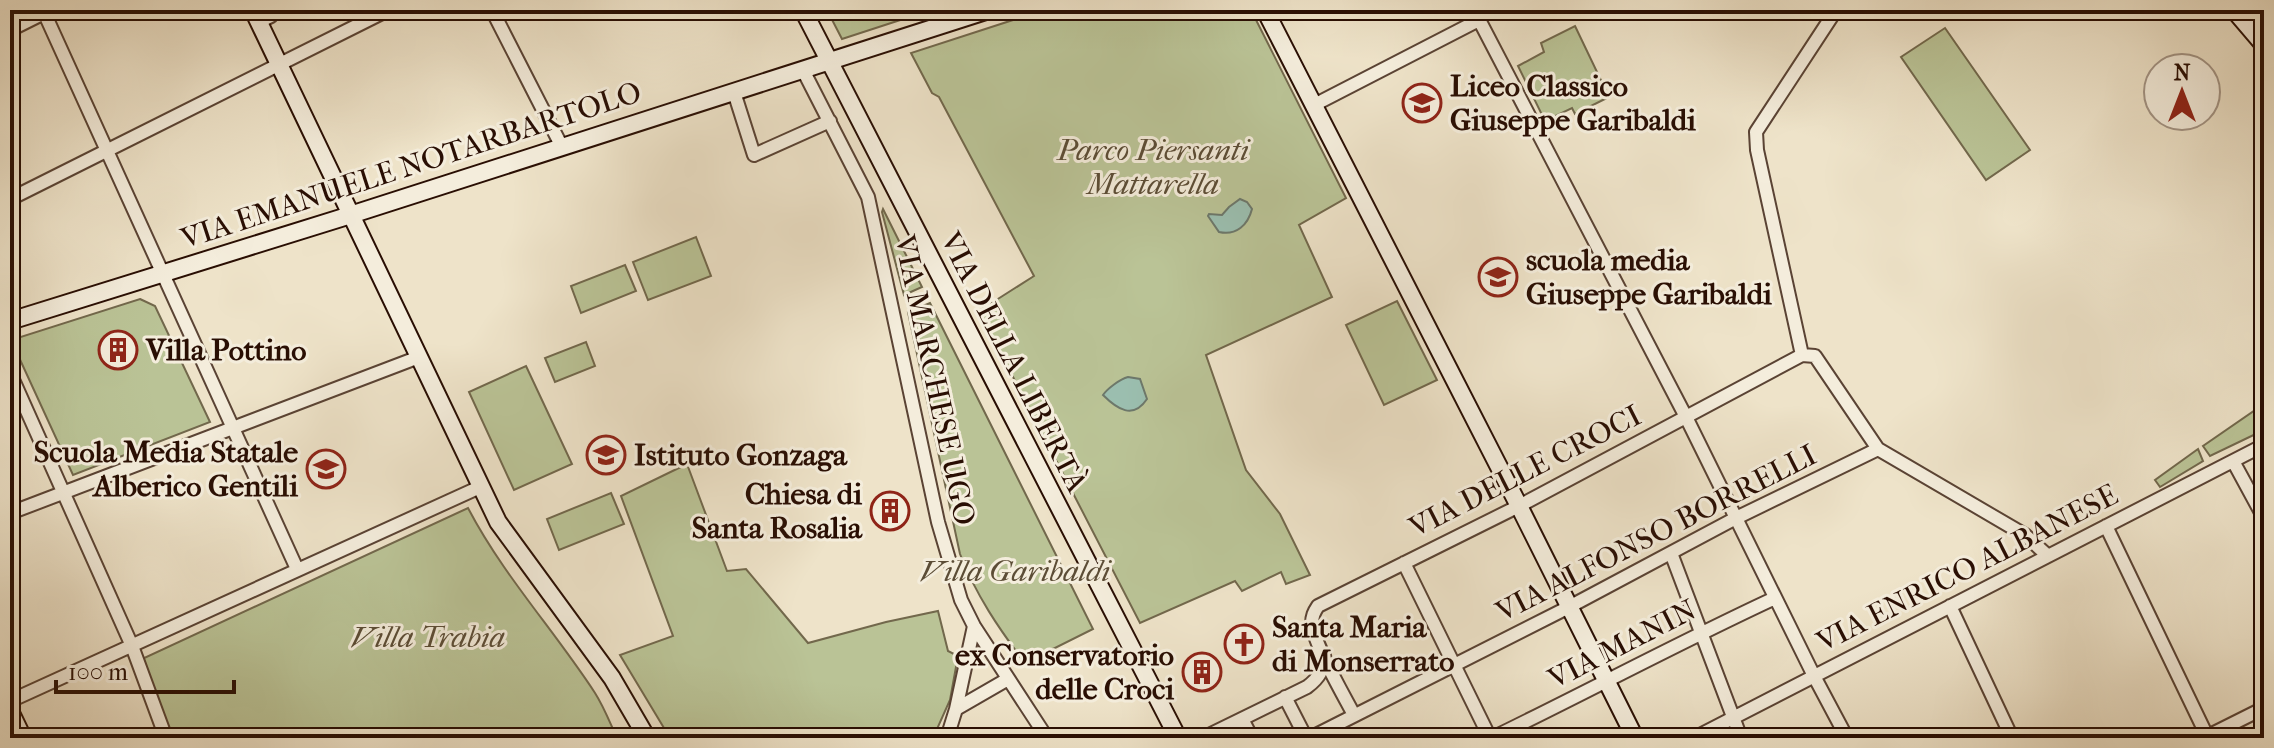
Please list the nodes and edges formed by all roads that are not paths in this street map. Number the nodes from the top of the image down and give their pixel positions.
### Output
1 (275, 10) edge
2 (388, 10) edge
3 (492, 10) edge
4 (803, 10) edge
5 (989, 10) edge
6 (1265, 10) edge
7 (1836, 10) edge
8 (2234, 10) edge
9 (2246, 10) edge
10 (46, 11) edge
11 (957, 15) edge
12 (1477, 15) edge
13 (256, 16) edge
14 (10, 30) edge
15 (2263, 46) edge
16 (829, 62) junction
17 (279, 65) junction
18 (803, 70) junction
19 (734, 92) junction
20 (1314, 105) junction
21 (830, 121) junction
22 (562, 147) junction
23 (107, 151) junction
24 (10, 199) edge
25 (351, 215) junction
26 (163, 273) junction
27 (10, 321) edge
28 (1802, 355) junction
29 (419, 357) junction
30 (10, 373) edge
31 (1686, 417) junction
32 (234, 430) junction
33 (2264, 445) edge
34 (1878, 449) junction
35 (2233, 461) junction
36 (480, 487) junction
37 (65, 494) junction
38 (1519, 506) junction
39 (10, 513) edge
40 (1736, 518) junction
41 (2264, 518) edge
42 (2106, 526) junction
43 (1671, 553) junction
44 (2048, 556) junction
45 (1404, 563) junction
46 (297, 569) junction
47 (1775, 598) junction
48 (1950, 606) junction
49 (1569, 607) junction
50 (974, 626) junction
51 (1702, 632) junction
52 (132, 646) junction
53 (1324, 655) junction
54 (1455, 665) junction
55 (1814, 676) junction
56 (1008, 679) junction
57 (1607, 682) junction
58 (1285, 697) junction
59 (10, 701) edge
60 (2264, 708) edge
61 (956, 709) junction
62 (10, 711) edge
63 (1354, 715) junction
64 (1734, 718) junction
65 (1242, 719) junction
66 (1331, 733) edge
67 (2206, 737) edge
68 (23, 738) edge
69 (166, 738) edge
70 (647, 738) edge
71 (947, 738) edge
72 (1047, 738) edge
73 (1178, 738) edge
74 (1205, 738) edge
75 (1252, 738) edge
76 (1308, 738) edge
77 (1491, 738) edge
78 (1635, 738) edge
79 (1694, 738) edge
80 (1741, 738) edge
81 (1847, 738) edge
82 (2012, 738) edge

1 - 13 street
2 - 17 street
3 - 22 street
4 - 16 street, VIA DELLA LIBERTÀ
5 - 11 street, VIA EMANUELE NOTARBARTOLO
6 - 20 street
7 - 28 street
8 - 15 street
9 - 15 street
10 - 14 street
10 - 23 street
11 - 16 street, VIA EMANUELE NOTARBARTOLO
12 - 20 street
12 - 31 street
13 - 17 street
16 - 18 street, VIA EMANUELE NOTARBARTOLO
16 - 73 street, VIA DELLA LIBERTÀ
17 - 23 street
17 - 25 street
18 - 19 street, VIA EMANUELE NOTARBARTOLO
18 - 21 street, VIA MARCHESE UGO
19 - 21 street
19 - 22 street, VIA EMANUELE NOTARBARTOLO
20 - 38 street
21 - 50 street, VIA MARCHESE UGO
22 - 25 street, VIA EMANUELE NOTARBARTOLO
23 - 24 street
23 - 26 street
25 - 26 street, VIA EMANUELE NOTARBARTOLO
25 - 29 street
26 - 27 street, VIA EMANUELE NOTARBARTOLO
26 - 32 street
28 - 31 street, VIA DELLE CROCI
28 - 34 street
29 - 32 street
29 - 36 street
30 - 37 street
31 - 38 street, VIA DELLE CROCI
31 - 40 street
32 - 37 street
32 - 46 street
33 - 35 street, VIA ENRICO ALBANESE
34 - 40 street, VIA ALFONSO BORRELLI
34 - 44 street
35 - 41 street
35 - 42 street, VIA ENRICO ALBANESE
36 - 46 street
36 - 70 street
37 - 39 street
37 - 52 street
38 - 45 street, VIA DELLE CROCI
38 - 49 street
40 - 43 street, VIA ALFONSO BORRELLI
40 - 47 street
42 - 44 street, VIA ENRICO ALBANESE
42 - 67 street
43 - 49 street, VIA ALFONSO BORRELLI
43 - 51 street
44 - 48 street, VIA ENRICO ALBANESE
45 - 53 street, VIA DELLE CROCI
45 - 54 street
46 - 52 street
47 - 51 street, VIA MANIN
47 - 55 street
48 - 55 street, VIA ENRICO ALBANESE
48 - 82 street
49 - 54 street, VIA ALFONSO BORRELLI
49 - 57 street
50 - 56 street, VIA MARCHESE UGO
50 - 61 street
51 - 57 street, VIA MANIN
51 - 64 street
52 - 59 street
52 - 69 street
53 - 58 street
53 - 63 street, VIA DELLE CROCI
54 - 63 street, VIA ALFONSO BORRELLI
54 - 77 street
55 - 64 street, VIA ENRICO ALBANESE
55 - 81 street
56 - 61 street
56 - 72 street, VIA MARCHESE UGO
57 - 77 street, VIA MANIN
57 - 78 street
58 - 65 street
58 - 76 street
60 - 67 street
61 - 71 street
62 - 68 street
63 - 66 street, VIA ALFONSO BORRELLI
64 - 79 street, VIA ENRICO ALBANESE
64 - 80 street
65 - 74 street
65 - 75 street
66 - 76 street, VIA ALFONSO BORRELLI

